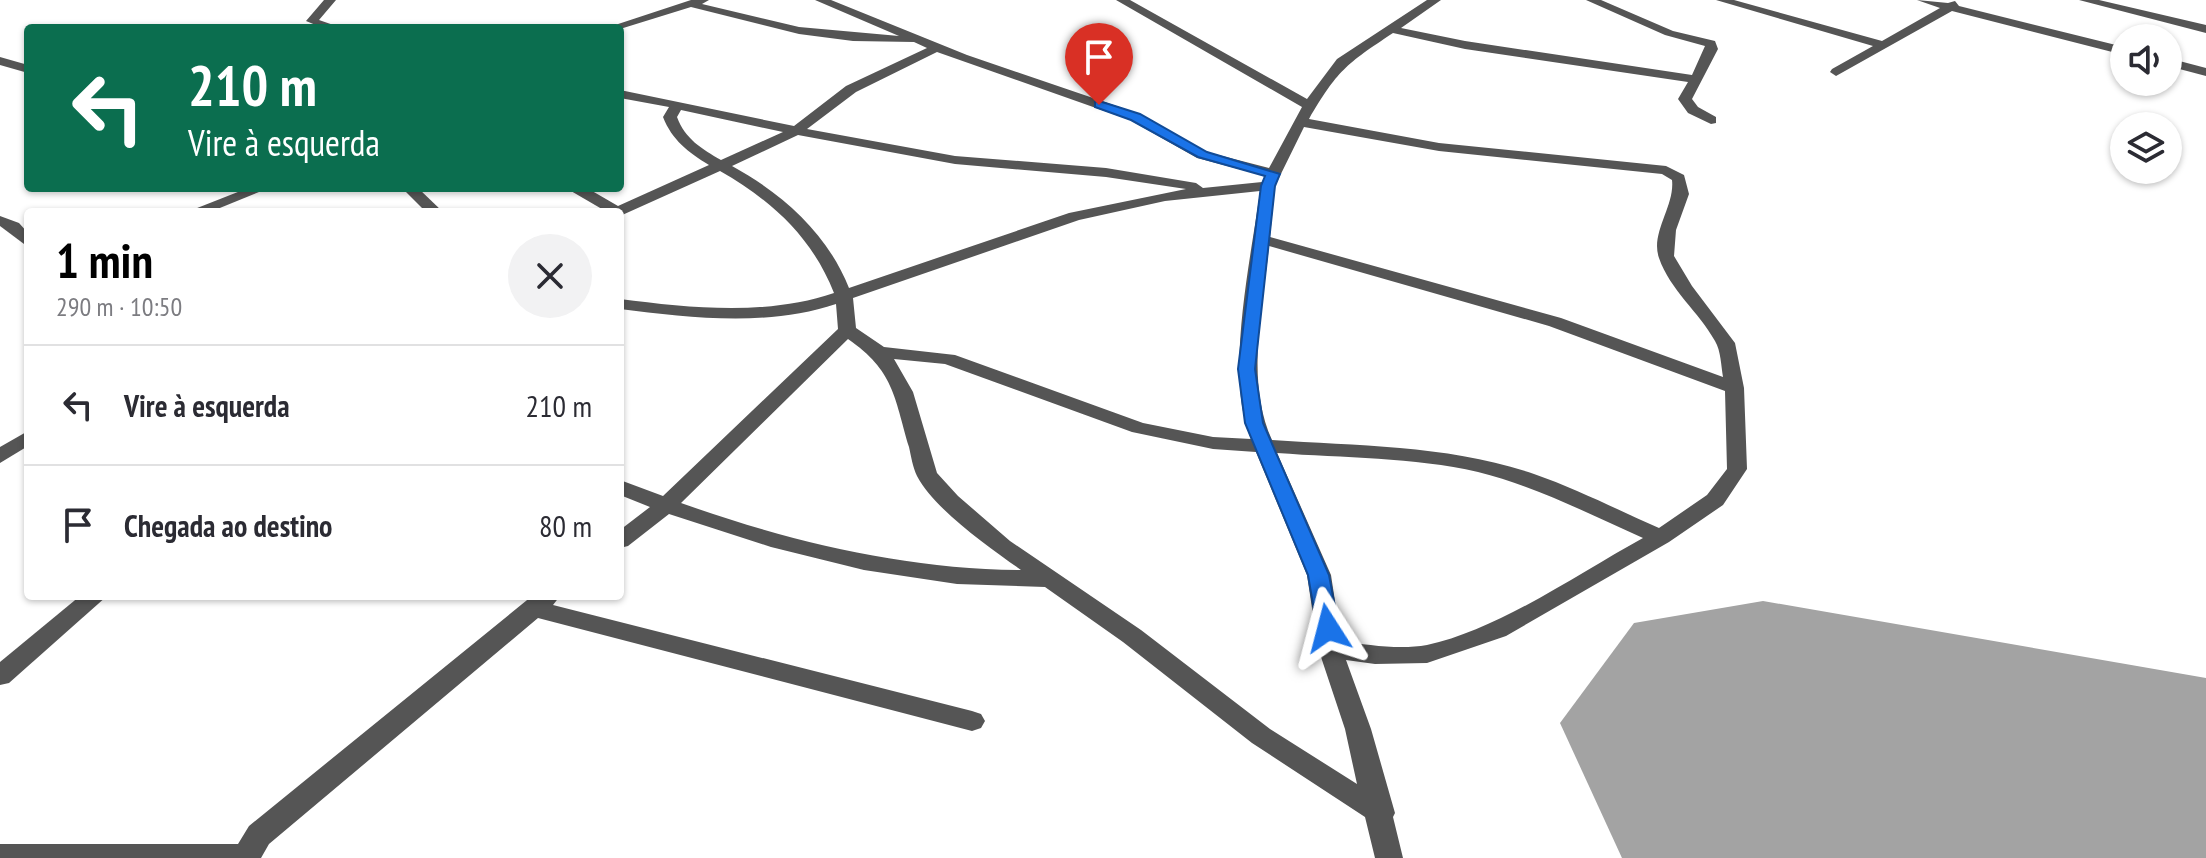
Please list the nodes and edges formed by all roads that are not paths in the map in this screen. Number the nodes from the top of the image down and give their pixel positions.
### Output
1 (330, 0) edge
2 (821, 0) edge
3 (1122, 0) edge
4 (1435, 0) edge
5 (1592, 0) edge
6 (1722, 0) edge
7 (1923, 0) edge
8 (1962, 0) edge
9 (2085, 0) edge
10 (697, 2) edge
11 (1950, 7) junction
12 (322, 24) edge
13 (624, 24) edge
14 (1389, 29) junction
15 (2206, 29) edge
16 (922, 40) junction
17 (1884, 45) junction
18 (938, 47) junction
19 (2110, 47) edge
20 (0, 61) edge
21 (2182, 66) edge
22 (24, 68) edge
23 (1836, 72) dead end
24 (2206, 72) edge
25 (1694, 79) junction
26 (624, 95) edge
27 (677, 104) junction
28 (1306, 114) junction
29 (1711, 120) dead end
30 (796, 131) junction
31 (723, 165) junction
32 (1270, 180) junction
33 (1208, 190) junction
34 (251, 192) edge
35 (413, 192) edge
36 (583, 192) edge
37 (206, 208) edge
38 (431, 208) edge
39 (610, 208) edge
40 (624, 209) edge
41 (0, 221) edge
42 (24, 238) edge
43 (1261, 239) junction
44 (845, 297) junction
45 (624, 304) edge
46 (847, 330) junction
47 (879, 352) junction
48 (1734, 388) junction
49 (24, 440) edge
50 (1264, 448) junction
51 (0, 457) edge
52 (624, 489) edge
53 (665, 506) junction
54 (1661, 537) junction
55 (624, 538) edge
56 (1048, 579) junction
57 (90, 600) edge
58 (541, 602) edge
59 (1330, 648) junction
60 (0, 676) edge
61 (972, 721) dead end
62 (1381, 813) junction
63 (0, 857) edge
64 (246, 858) edge
65 (1389, 858) edge

1 - 12 street
2 - 16 street
3 - 28 street
4 - 14 street
5 - 25 street
6 - 17 street
7 - 11 street
8 - 11 street
9 - 15 street
10 - 13 street
10 - 16 street
11 - 17 street
11 - 19 street
14 - 25 street
14 - 28 street
16 - 18 street
17 - 23 street
18 - 30 street
18 - 32 street
20 - 22 street
21 - 24 street
25 - 29 street
26 - 27 street
27 - 30 street
27 - 31 street
28 - 32 street
28 - 48 street
30 - 31 street
30 - 33 street
31 - 40 street
31 - 44 street
32 - 33 street
32 - 43 street
33 - 44 street
34 - 37 street
35 - 38 street
36 - 39 street
41 - 42 street
43 - 48 street
43 - 50 street
44 - 45 street
44 - 46 street
46 - 47 street
46 - 53 street
47 - 50 street
47 - 56 street
48 - 54 street
49 - 51 street
50 - 54 street
50 - 59 street
52 - 53 street
53 - 55 street
53 - 56 street
54 - 59 street
56 - 62 street
57 - 60 street
58 - 61 street
58 - 64 street
59 - 62 street
62 - 65 street
63 - 64 street

